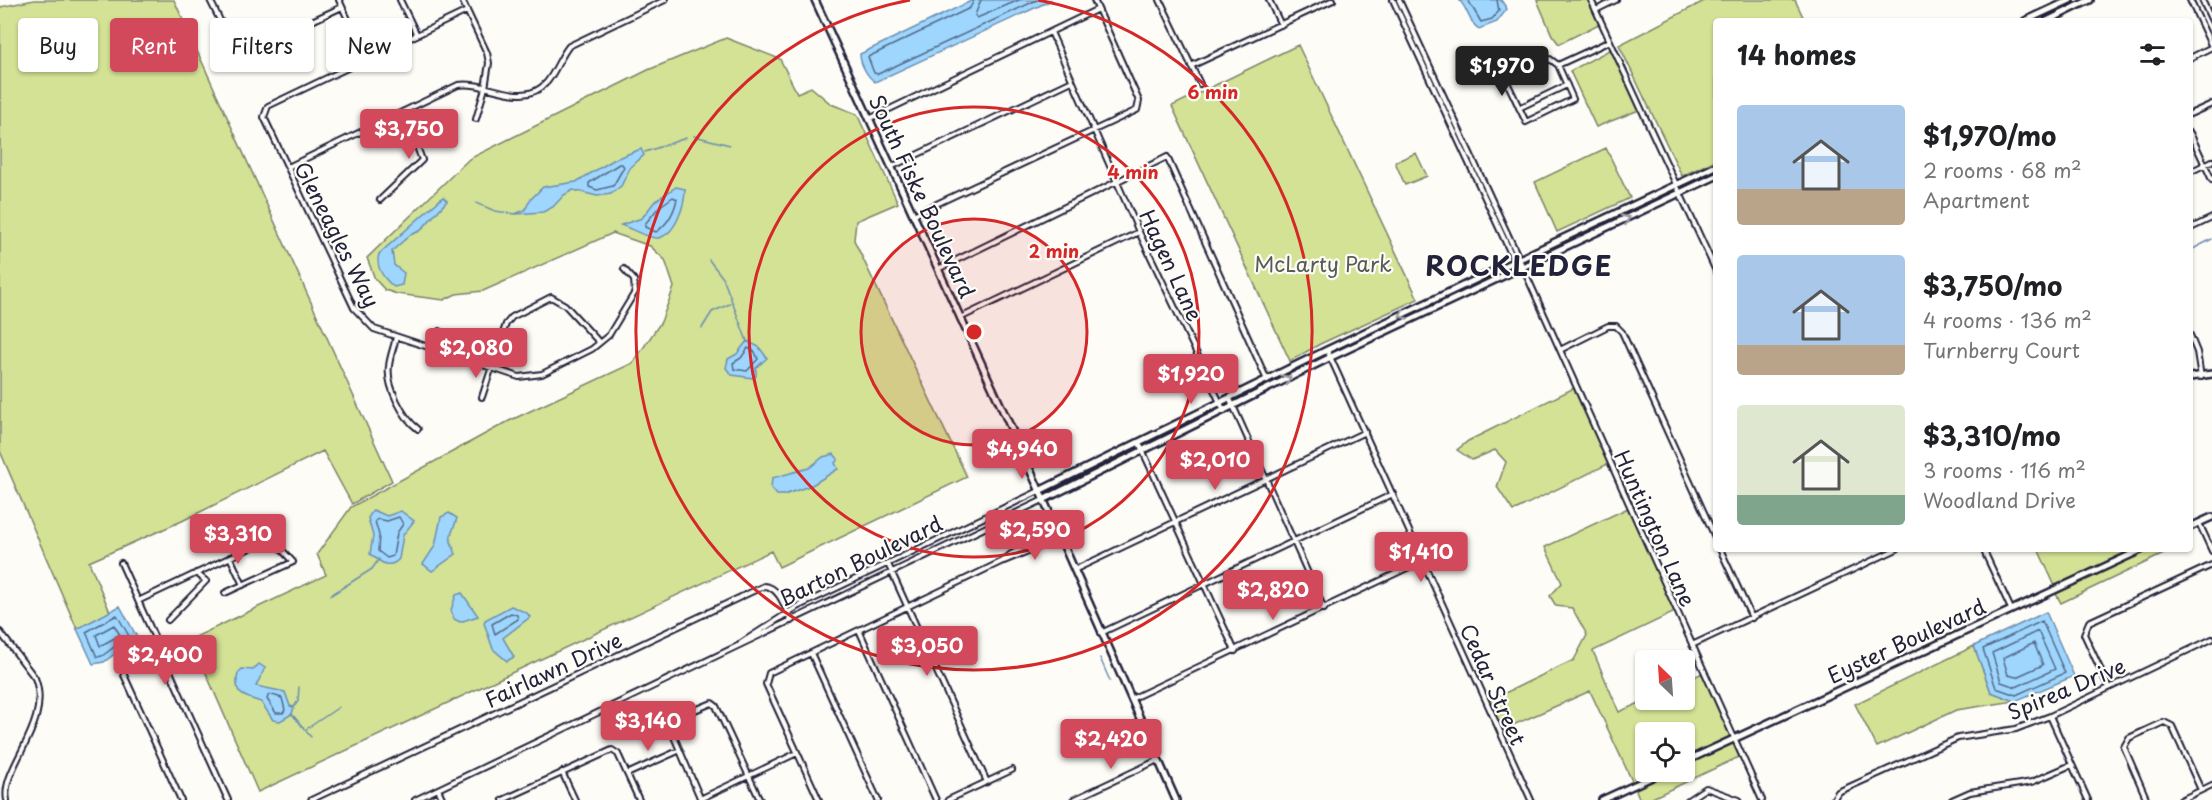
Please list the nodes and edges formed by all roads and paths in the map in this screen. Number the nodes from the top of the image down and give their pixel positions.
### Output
1 (210, 0) edge
2 (339, 0) edge
3 (400, 0) edge
4 (462, 0) edge
5 (665, 0) edge
6 (814, 0) edge
7 (1094, 0) edge
8 (1160, 0) edge
9 (1269, 0) edge
10 (1333, 0) edge
11 (1393, 0) edge
12 (1399, 0) edge
13 (1591, 0) edge
14 (1616, 0) edge
15 (2070, 0) edge
16 (2090, 0) edge
17 (2190, 0) edge
18 (2202, 0) edge
19 (2060, 5) junction
20 (342, 7) junction
21 (1098, 9) junction
22 (1596, 9) junction
23 (467, 11) junction
24 (2064, 13) junction
25 (347, 18) edge
26 (2032, 18) edge
27 (2053, 18) edge
28 (2212, 21) edge
29 (1281, 25) junction
30 (1051, 32) junction
31 (417, 35) junction
32 (412, 37) edge
33 (1610, 41) junction
34 (2212, 47) edge
35 (2193, 56) edge
36 (1558, 65) junction
37 (1191, 66) junction
38 (337, 72) edge
39 (1072, 81) junction
40 (1200, 84) dead end
41 (1567, 85) junction
42 (485, 88) junction
43 (2212, 104) edge
44 (1519, 108) junction
45 (404, 112) junction
46 (2193, 113) edge
47 (476, 119) dead end
48 (869, 119) junction
49 (1094, 130) junction
50 (2193, 139) edge
51 (2212, 161) edge
52 (2205, 165) junction
53 (287, 167) junction
54 (891, 167) junction
55 (1713, 167) edge
56 (2193, 171) edge
57 (1713, 178) edge
58 (2212, 180) edge
59 (1118, 183) junction
60 (1676, 185) junction
61 (1680, 194) junction
62 (380, 200) dead end
63 (913, 215) junction
64 (2212, 218) edge
65 (1594, 224) junction
66 (1502, 227) junction
67 (2193, 227) dead end
68 (1139, 232) junction
69 (1598, 233) junction
70 (1517, 261) junction
71 (1713, 265) edge
72 (1522, 268) junction
73 (938, 269) junction
74 (624, 270) dead end
75 (1455, 290) junction
76 (1459, 297) junction
77 (960, 318) junction
78 (440, 331) dead end
79 (396, 338) junction
80 (599, 342) junction
81 (2193, 342) edge
82 (434, 349) junction
83 (1327, 350) junction
84 (1560, 350) junction
85 (1331, 357) junction
86 (492, 367) junction
87 (2212, 374) edge
88 (2193, 377) edge
89 (2201, 377) junction
90 (1267, 381) junction
91 (482, 397) dead end
92 (1230, 399) junction
93 (1221, 404) junction
94 (1234, 406) junction
95 (1224, 411) junction
96 (418, 429) dead end
97 (1365, 432) junction
98 (1139, 443) junction
99 (1144, 452) junction
100 (1109, 457) junction
101 (1102, 472) junction
102 (1266, 478) junction
103 (1039, 491) junction
104 (1393, 494) junction
105 (1043, 500) junction
106 (996, 512) junction
107 (2212, 517) edge
108 (1000, 520) junction
109 (1177, 522) junction
110 (2199, 523) junction
111 (2193, 526) edge
112 (1057, 531) junction
113 (1713, 532) edge
114 (1060, 538) junction
115 (1293, 541) junction
116 (2212, 551) edge
117 (1721, 552) edge
118 (1891, 552) edge
119 (1984, 552) edge
120 (2136, 552) edge
121 (230, 557) junction
122 (1003, 561) junction
123 (1422, 561) junction
124 (121, 563) dead end
125 (888, 564) junction
126 (2212, 565) edge
127 (1074, 570) junction
128 (892, 572) junction
129 (196, 573) junction
130 (1204, 584) junction
131 (243, 585) junction
132 (225, 593) dead end
133 (138, 601) junction
134 (907, 607) junction
135 (1324, 609) junction
136 (2011, 609) junction
137 (787, 613) junction
138 (1752, 618) junction
139 (168, 620) dead end
140 (791, 621) junction
141 (859, 630) junction
142 (0, 632) edge
143 (1101, 633) junction
144 (2212, 639) edge
145 (158, 642) junction
146 (1692, 645) junction
147 (736, 647) junction
148 (1235, 651) junction
149 (811, 653) junction
150 (2109, 688) junction
151 (1131, 699) junction
152 (2050, 716) junction
153 (1734, 740) junction
154 (678, 751) junction
155 (797, 753) junction
156 (1695, 757) edge
157 (1158, 760) junction
158 (2072, 765) junction
159 (1012, 770) dead end
160 (562, 772) junction
161 (627, 774) junction
162 (749, 776) junction
163 (987, 782) junction
164 (1641, 782) edge
165 (2212, 785) edge
166 (438, 789) junction
167 (2201, 790) junction
168 (7, 800) edge
169 (181, 800) edge
170 (228, 800) edge
171 (311, 800) edge
172 (416, 800) edge
173 (443, 800) edge
174 (503, 800) edge
175 (575, 800) edge
176 (639, 800) edge
177 (701, 800) edge
178 (760, 800) edge
179 (819, 800) edge
180 (878, 800) edge
181 (936, 800) edge
182 (948, 800) edge
183 (1073, 800) edge
184 (1176, 800) edge
185 (1531, 800) edge
186 (1602, 800) edge
187 (1688, 800) edge
188 (1739, 800) edge
189 (1762, 800) edge
190 (1833, 800) edge
191 (1952, 800) edge
192 (2088, 800) edge
193 (2147, 800) edge
194 (2181, 800) edge

1 - 20 street
2 - 20 street
3 - 31 street
4 - 23 street
5 - 42 street
6 - 48 main road, South Fiske Boulevard
7 - 21 street
8 - 37 street
9 - 29 street
10 - 29 street
11 - 66 street
12 - 66 street
13 - 22 street
14 - 22 street
15 - 19 main road
16 - 24 main road
17 - 34 street
18 - 28 street
19 - 24 main road
19 - 26 main road
20 - 25 street
21 - 30 street
21 - 49 street
22 - 33 street
23 - 31 street
23 - 42 street
24 - 27 main road
29 - 37 street
30 - 39 street, Hagen Lane
30 - 48 street
31 - 32 street
33 - 36 street
33 - 60 street
34 - 35 street
36 - 41 street
36 - 44 street
37 - 40 street
38 - 53 street, Gleneagles Way
39 - 49 street, Hagen Lane
39 - 54 street
41 - 44 street
41 - 44 street
42 - 45 street
42 - 47 street
43 - 46 street
45 - 53 street
45 - 62 street
48 - 54 main road, South Fiske Boulevard
49 - 59 street, Hagen Lane
49 - 63 street
50 - 52 street
51 - 52 street
52 - 56 street
52 - 58 street
53 - 79 street, Gleneagles Way
54 - 63 main road, South Fiske Boulevard
55 - 60 main road, Barton Boulevard
57 - 61 main road, Barton Boulevard
59 - 68 street, Hagen Lane
59 - 73 street
59 - 90 street
60 - 61 street
60 - 65 main road, Barton Boulevard
69 -> 61 main road, Barton Boulevard
61 - 71 street
63 - 73 main road, South Fiske Boulevard
64 - 67 street
65 - 69 main road
65 - 70 main road, Barton Boulevard
66 - 70 street, Huntington Lane
68 - 77 street
68 - 93 street, Hagen Lane
69 - 72 main road, Barton Boulevard
70 - 72 street, Huntington Lane
70 - 75 main road, Barton Boulevard
72 - 76 main road, Barton Boulevard
72 - 84 street, Huntington Lane
73 - 77 main road, South Fiske Boulevard
74 - 80 street, Gleneagles Way
75 - 76 main road
75 -> 83 main road, Barton Boulevard
76 - 85 main road, Barton Boulevard
77 - 103 main road, South Fiske Boulevard
78 - 82 street
79 - 82 street, Gleneagles Way
79 - 96 street
80 - 86 street, Gleneagles Way
80 - 86 street
81 - 89 street
82 - 86 street, Gleneagles Way
83 - 85 street, Cedar Street
83 - 90 main road, Barton Boulevard
84 - 113 street
84 - 146 street, Huntington Lane
94 -> 85 main road, Barton Boulevard
85 - 97 street, Cedar Street
86 - 91 street
87 - 89 main road
88 - 89 main road
90 - 92 main road, Barton Boulevard
92 - 93 main road, Barton Boulevard
92 - 94 street
93 - 95 street, Hagen Lane
93 - 98 main road, Barton Boulevard
94 - 95 main road, Barton Boulevard
94 - 102 street
95 - 99 main road, Barton Boulevard
97 - 102 street
97 - 104 street, Cedar Street
98 - 99 street
98 - 100 main road, Barton Boulevard
99 - 101 main road, Barton Boulevard
99 - 109 street
100 - 101 main road
100 - 103 main road, Barton Boulevard
101 - 105 main road, Barton Boulevard
102 - 109 street
102 - 115 street
103 - 105 main road, South Fiske Boulevard
103 - 106 street, Barton Boulevard
104 - 115 street
104 - 123 street, Cedar Street
105 - 108 street, Barton Boulevard
105 - 112 main road, South Fiske Boulevard
106 - 108 street
106 - 125 street, Barton Boulevard
107 - 110 main road
108 - 128 street, Barton Boulevard
109 - 127 street
109 - 130 street
110 - 111 main road
110 - 116 street
112 - 114 main road, South Fiske Boulevard
112 - 122 street
114 - 122 street
114 - 127 main road, South Fiske Boulevard
115 - 130 street
115 - 135 street
117 - 138 street
118 - 138 street
119 - 136 street
120 - 136 main road, Eyster Boulevard
121 - 129 street
121 - 131 street
121 - 131 street
122 - 134 street
123 - 135 street
123 - 185 street, Cedar Street
124 - 133 street
125 - 128 street
125 - 137 street, Barton Boulevard
126 - 150 street
127 - 143 main road, South Fiske Boulevard
128 - 134 street
128 - 140 street, Barton Boulevard
129 - 133 street
129 - 139 street
130 - 143 street
130 - 148 street
131 - 132 street
133 - 145 street
134 - 141 street
134 - 163 street
135 - 148 street
136 - 153 main road, Eyster Boulevard
137 - 140 street, Fairlawn Drive
137 - 147 street, Barton Boulevard
137 - 171 street, Fairlawn Drive
138 - 146 street
140 - 147 street, Barton Boulevard
141 - 149 street
141 - 181 street
142 - 168 street
143 - 151 main road, South Fiske Boulevard
144 - 150 street, Spirea Drive
145 - 169 street
145 - 170 street
146 - 153 street, Huntington Lane
147 - 166 street, Barton Boulevard
148 - 151 street
149 - 155 street
149 - 180 street
150 - 152 street, Spirea Drive
151 - 157 main road, South Fiske Boulevard
152 - 158 street
152 - 190 street, Spirea Drive
153 - 156 main road, Eyster Boulevard
153 - 189 street, Huntington Lane
154 - 161 street
154 - 162 street
154 - 177 street
155 - 162 street
155 - 179 street
157 - 183 street
157 - 184 main road, South Fiske Boulevard
158 - 191 street
158 - 192 street
159 - 163 street
160 - 161 street
160 - 174 street
160 - 175 street
161 - 176 street
162 - 177 street
162 - 178 street
163 - 182 street
164 - 186 main road
165 - 167 street
166 - 172 street, Barton Boulevard
166 - 173 street
167 - 193 street
167 - 194 street
187 - 188 street

